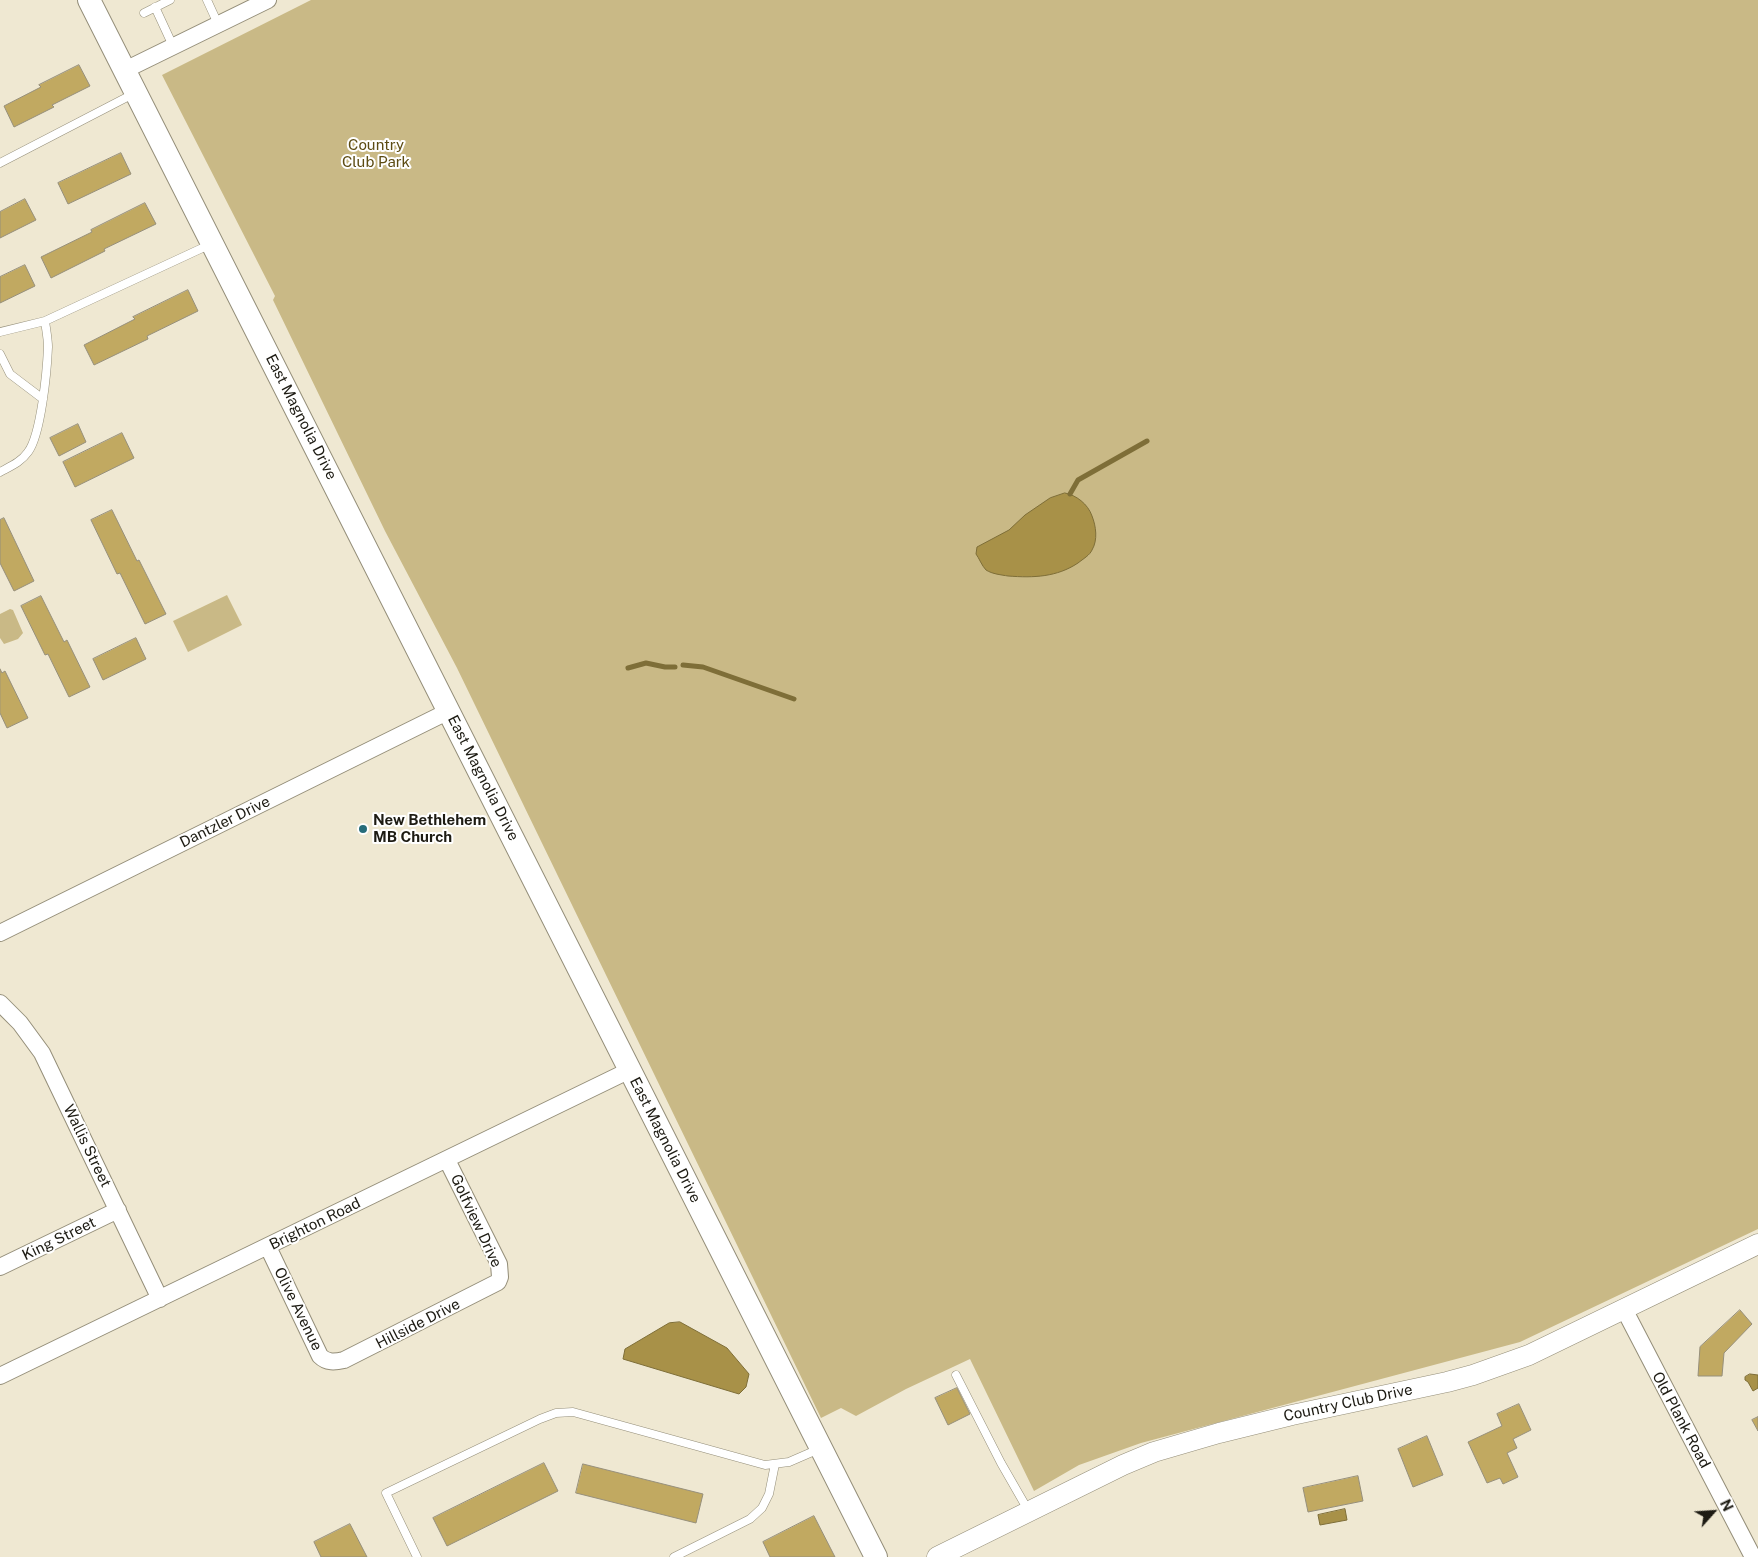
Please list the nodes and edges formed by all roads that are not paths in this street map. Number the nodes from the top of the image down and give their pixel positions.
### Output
1 (89, 0) edge
2 (170, 0) edge
3 (207, 0) edge
4 (268, 0) edge
5 (155, 7) junction
6 (144, 13) dead end
7 (218, 24) junction
8 (173, 46) junction
9 (126, 70) junction
10 (137, 92) junction
11 (0, 163) edge
12 (213, 243) junction
13 (45, 320) junction
14 (0, 332) edge
15 (0, 354) edge
16 (43, 398) junction
17 (0, 472) edge
18 (449, 710) junction
19 (0, 933) edge
20 (0, 1003) edge
21 (630, 1070) junction
22 (447, 1160) junction
23 (118, 1210) junction
24 (1758, 1244) edge
25 (268, 1247) junction
26 (0, 1267) edge
27 (498, 1282) joint
28 (160, 1299) junction
29 (1624, 1309) junction
30 (336, 1362) joint
31 (956, 1375) dead end
32 (0, 1376) edge
33 (821, 1449) junction
34 (775, 1464) junction
35 (1028, 1512) junction
36 (417, 1557) edge
37 (674, 1557) edge
38 (876, 1557) edge
39 (937, 1557) edge
40 (1753, 1557) edge

1 - 9 main road, East Magnolia Drive
2 - 5 lane
3 - 7 lane
4 - 7 street
5 - 6 lane
5 - 8 lane
7 - 8 street
8 - 9 street
9 - 10 main road, East Magnolia Drive
10 - 11 lane
10 - 12 main road, East Magnolia Drive
12 - 13 lane
12 - 18 main road, East Magnolia Drive
13 - 14 lane
13 - 16 lane
15 - 16 lane
16 - 17 lane
18 - 19 street, Dantzler Drive
18 - 21 main road, East Magnolia Drive
20 - 23 street, Wallis Street
21 - 22 street, Brighton Road
21 - 33 main road, East Magnolia Drive
22 - 25 street, Brighton Road
22 - 27 street, Golfview Drive
23 - 26 street, King Street
23 - 28 street, Wallis Street
24 - 29 street, Country Club Drive
25 - 28 street, Brighton Road
25 - 30 street, Olive Avenue
27 - 30 street, Hillside Drive
28 - 32 street, Brighton Road
29 - 35 street, Country Club Drive
29 - 40 street, Old Plank Road
31 - 35 lane
33 - 34 lane
33 - 38 main road, East Magnolia Drive
34 - 36 lane
34 - 37 lane
35 - 39 street, Country Club Drive

